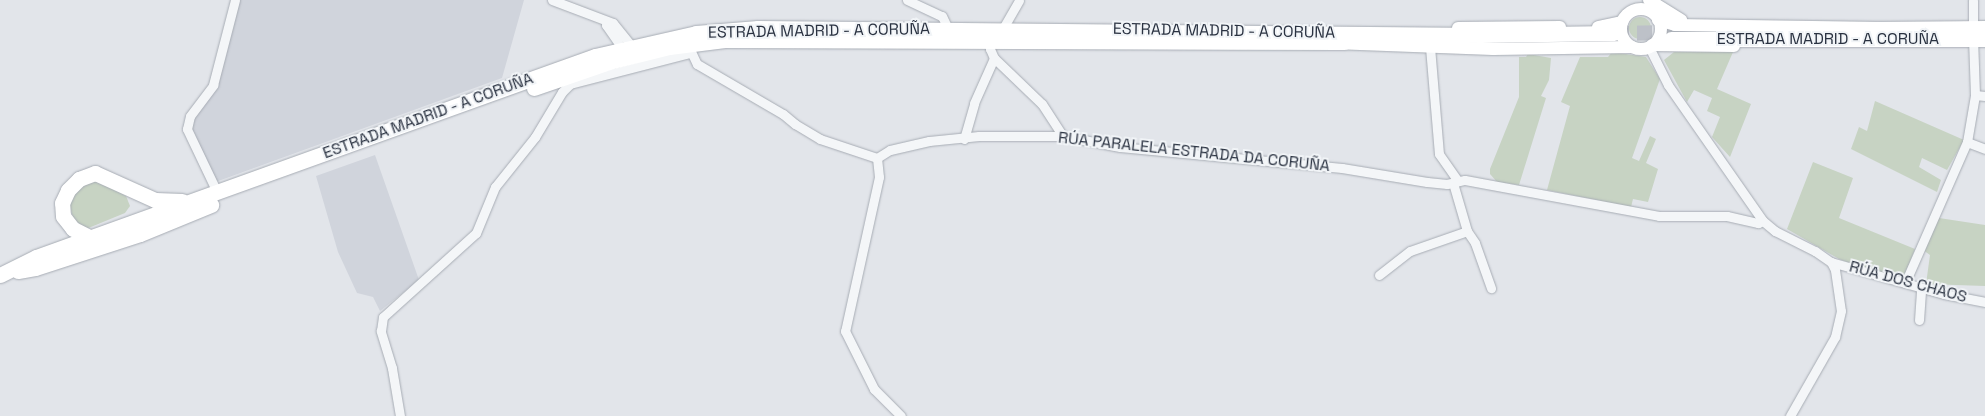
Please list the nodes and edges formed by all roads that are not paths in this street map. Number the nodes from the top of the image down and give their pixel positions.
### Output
1 (235, 0) edge
2 (552, 0) edge
3 (907, 0) edge
4 (1019, 0) edge
5 (1627, 0) edge
6 (1637, 0) edge
7 (1973, 0) edge
8 (1647, 5) edge
9 (1658, 20) junction
10 (608, 22) junction
11 (1690, 25) junction
12 (1619, 27) junction
13 (948, 29) junction
14 (1002, 30) junction
15 (1979, 33) edge
16 (1898, 34) junction
17 (1672, 36) tunnel mouth
18 (1331, 37) junction
19 (990, 40) junction
20 (625, 44) junction
21 (1651, 46) junction
22 (1430, 47) junction
23 (1632, 47) junction
24 (689, 49) junction
25 (994, 58) junction
26 (566, 82) junction
27 (1975, 95) junction
28 (1985, 96) edge
29 (1063, 136) junction
30 (964, 139) junction
31 (1967, 142) junction
32 (1985, 149) edge
33 (877, 158) junction
34 (1455, 182) junction
35 (217, 192) junction
36 (196, 200) junction
37 (1763, 221) junction
38 (1467, 231) junction
39 (140, 234) junction
40 (88, 239) junction
41 (1830, 262) junction
42 (3, 274) edge
43 (1379, 276) dead end
44 (1904, 283) junction
45 (1490, 288) dead end
46 (1921, 288) junction
47 (1985, 302) edge
48 (1919, 320) dead end
49 (400, 416) edge
50 (901, 416) edge
51 (1790, 416) edge

1 - 35 street
2 - 10 street
3 - 13 street
4 - 14 street
5 - 12 main road
6 - 8 main road
7 - 15 street
8 - 9 main road
8 - 11 main road
8 - 12 main road
9 - 11 main road
9 - 21 main road
10 - 20 street
10 - 20 street
11 - 16 main road
12 - 18 highway, ESTRADA MADRID - A CORUÑA
12 - 23 main road
13 - 14 highway, ESTRADA MADRID - A CORUÑA
13 - 20 highway, ESTRADA MADRID - A CORUÑA
14 - 18 highway, ESTRADA MADRID - A CORUÑA
15 - 16 highway, ESTRADA MADRID - A CORUÑA
15 - 27 street
16 - 17 highway, ESTRADA MADRID - A CORUÑA
16 - 21 main road
18 - 19 highway, ESTRADA MADRID - A CORUÑA
18 - 22 main road
19 - 24 highway, ESTRADA MADRID - A CORUÑA
19 - 25 street
20 - 35 highway, ESTRADA MADRID - A CORUÑA
21 - 23 main road
21 - 37 street
22 - 23 main road
22 - 34 street
24 - 26 street
24 - 26 highway, ESTRADA MADRID - A CORUÑA
24 - 33 street
25 - 29 street
25 - 30 street
26 - 39 highway, ESTRADA MADRID - A CORUÑA
26 - 49 street
27 - 28 street
27 - 31 street
29 - 30 street, RÚA PARALELA ESTRADA DA CORUÑA
29 - 34 street, RÚA PARALELA ESTRADA DA CORUÑA
30 - 33 street, RÚA PARALELA ESTRADA DA CORUÑA
31 - 32 street
31 - 44 street
33 - 50 street
34 - 37 street, RÚA PARALELA ESTRADA DA CORUÑA
34 - 38 street
35 - 36 highway, ESTRADA MADRID - A CORUÑA
36 - 40 highway, ESTRADA MADRID - A CORUÑA
36 - 40 highway
37 - 41 street, RÚA DOS CHAOS
38 - 43 street
38 - 45 street
39 - 40 highway
39 - 42 highway, ESTRADA MADRID - A CORUÑA
40 - 42 highway, ESTRADA MADRID - A CORUÑA
41 - 44 street, RÚA DOS CHAOS
41 - 51 street
44 - 46 street, RÚA DOS CHAOS
46 - 47 street, RÚA DOS CHAOS
46 - 48 street

